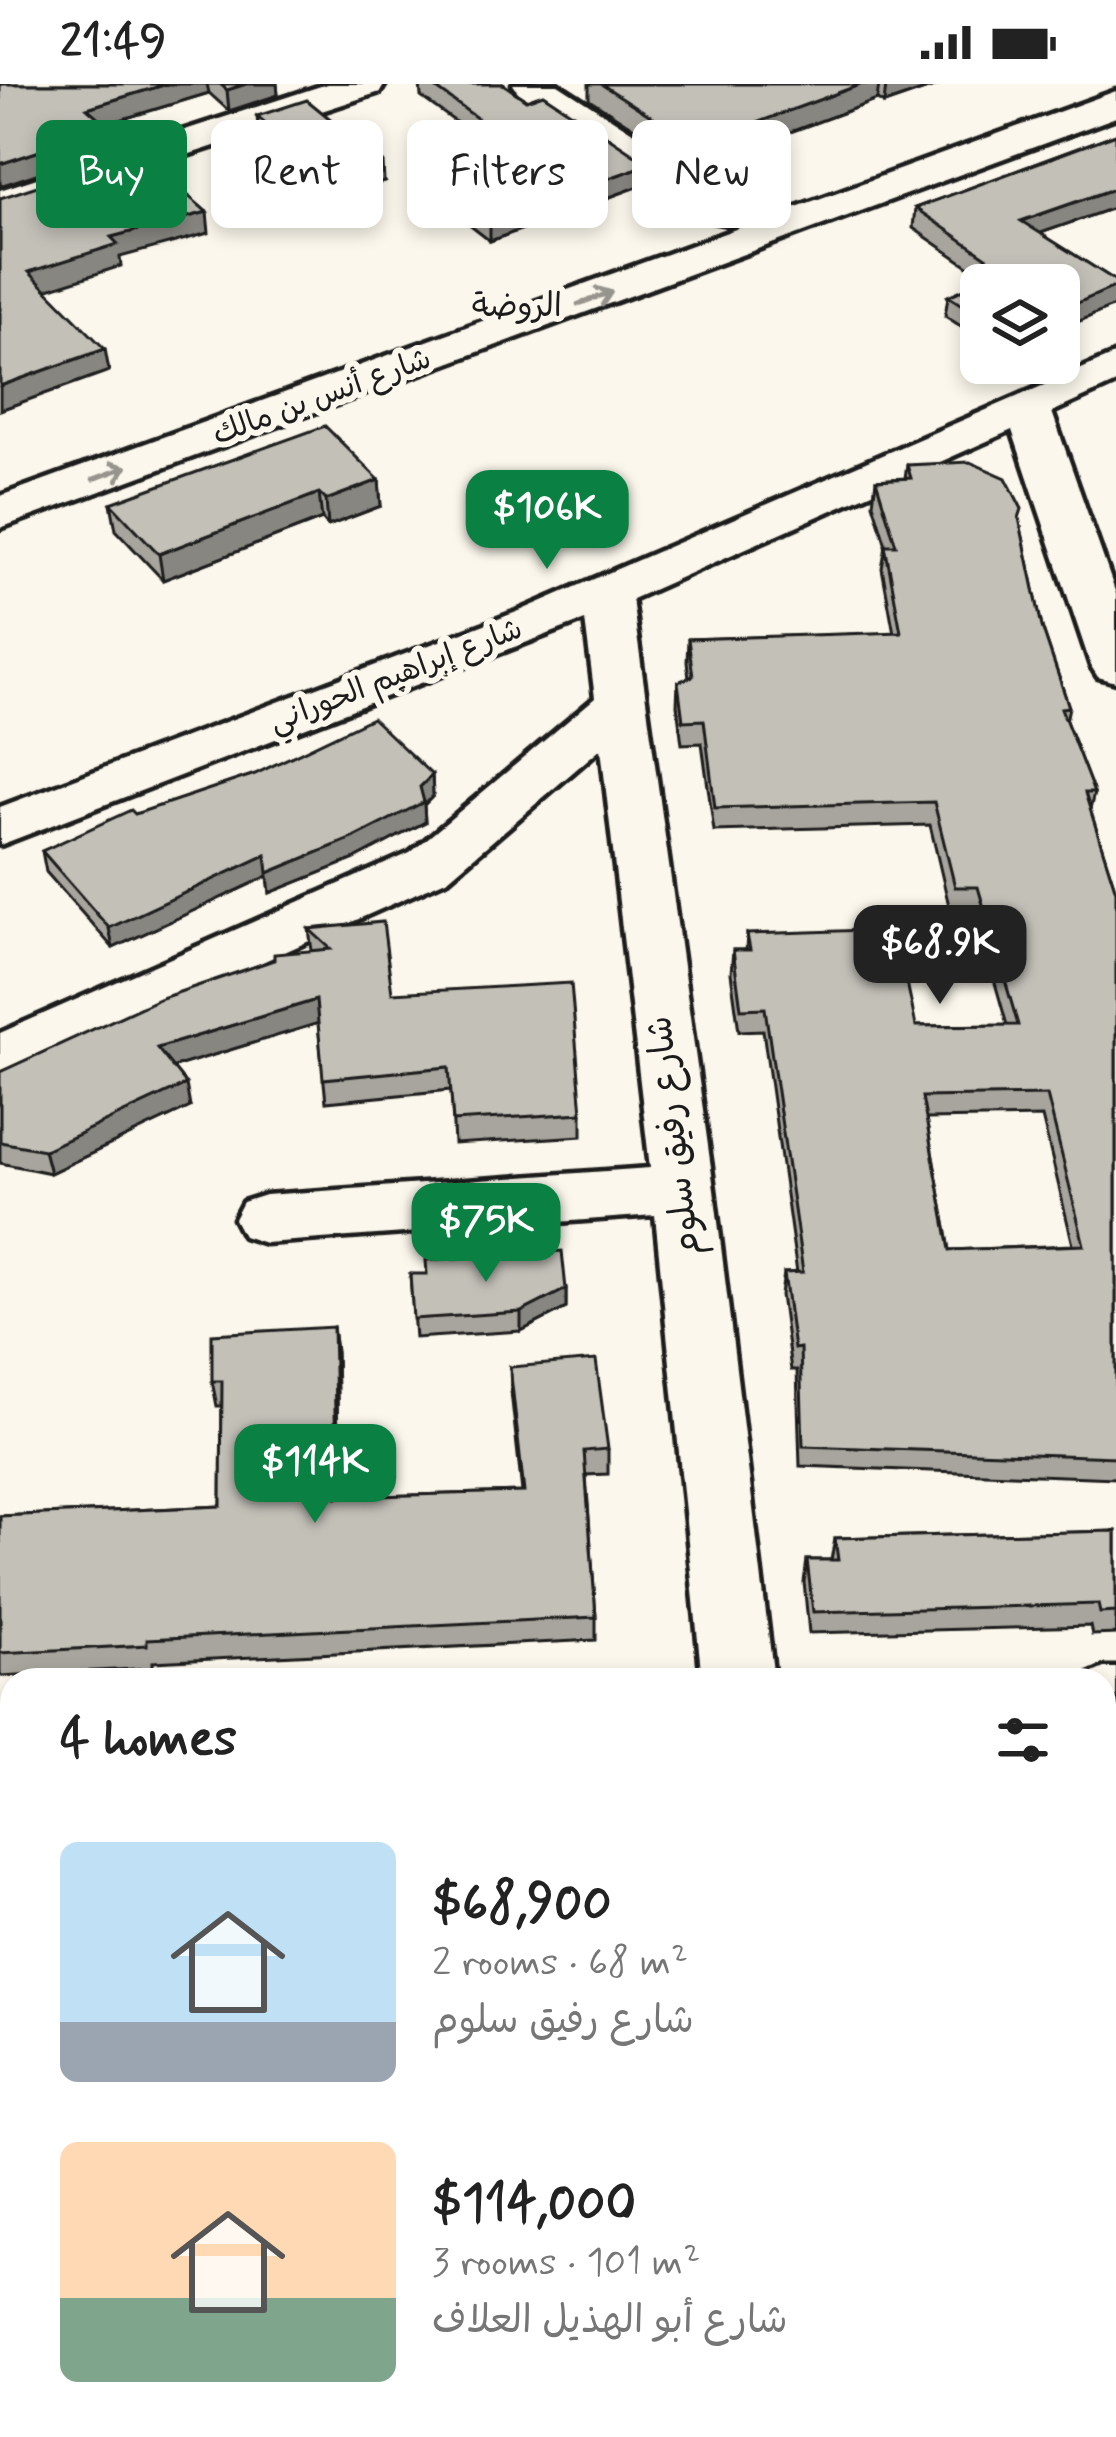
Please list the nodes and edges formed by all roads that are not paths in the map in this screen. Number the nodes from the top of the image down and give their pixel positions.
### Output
1 (366, 84) edge
2 (532, 84) edge
3 (1072, 84) edge
4 (1116, 104) edge
5 (632, 149) edge
6 (791, 189) edge
7 (0, 204) edge
8 (683, 228) edge
9 (1116, 367) edge
10 (1043, 401) junction
11 (1116, 403) edge
12 (0, 472) edge
13 (0, 513) edge
14 (607, 593) junction
15 (1116, 666) edge
16 (621, 703) junction
17 (0, 827) edge
18 (0, 1057) edge
19 (683, 1189) junction
20 (265, 1219) dead end
21 (737, 1668) edge

1 - 7 street
2 - 5 street
3 - 6 main road, شارع أنس بن مالك
13 -> 4 main road, شارع أنس بن مالك
8 - 12 main road, شارع أنس بن مالك
9 - 10 street, شارع إبراهيم الحوراني
10 - 11 street
10 - 14 street, شارع إبراهيم الحوراني
10 - 15 street
14 - 16 street, شارع رفيق سلوم
14 - 17 street, شارع إبراهيم الحوراني
16 - 18 street
16 - 19 street, شارع رفيق سلوم
19 - 20 street
19 - 21 street, شارع رفيق سلوم

